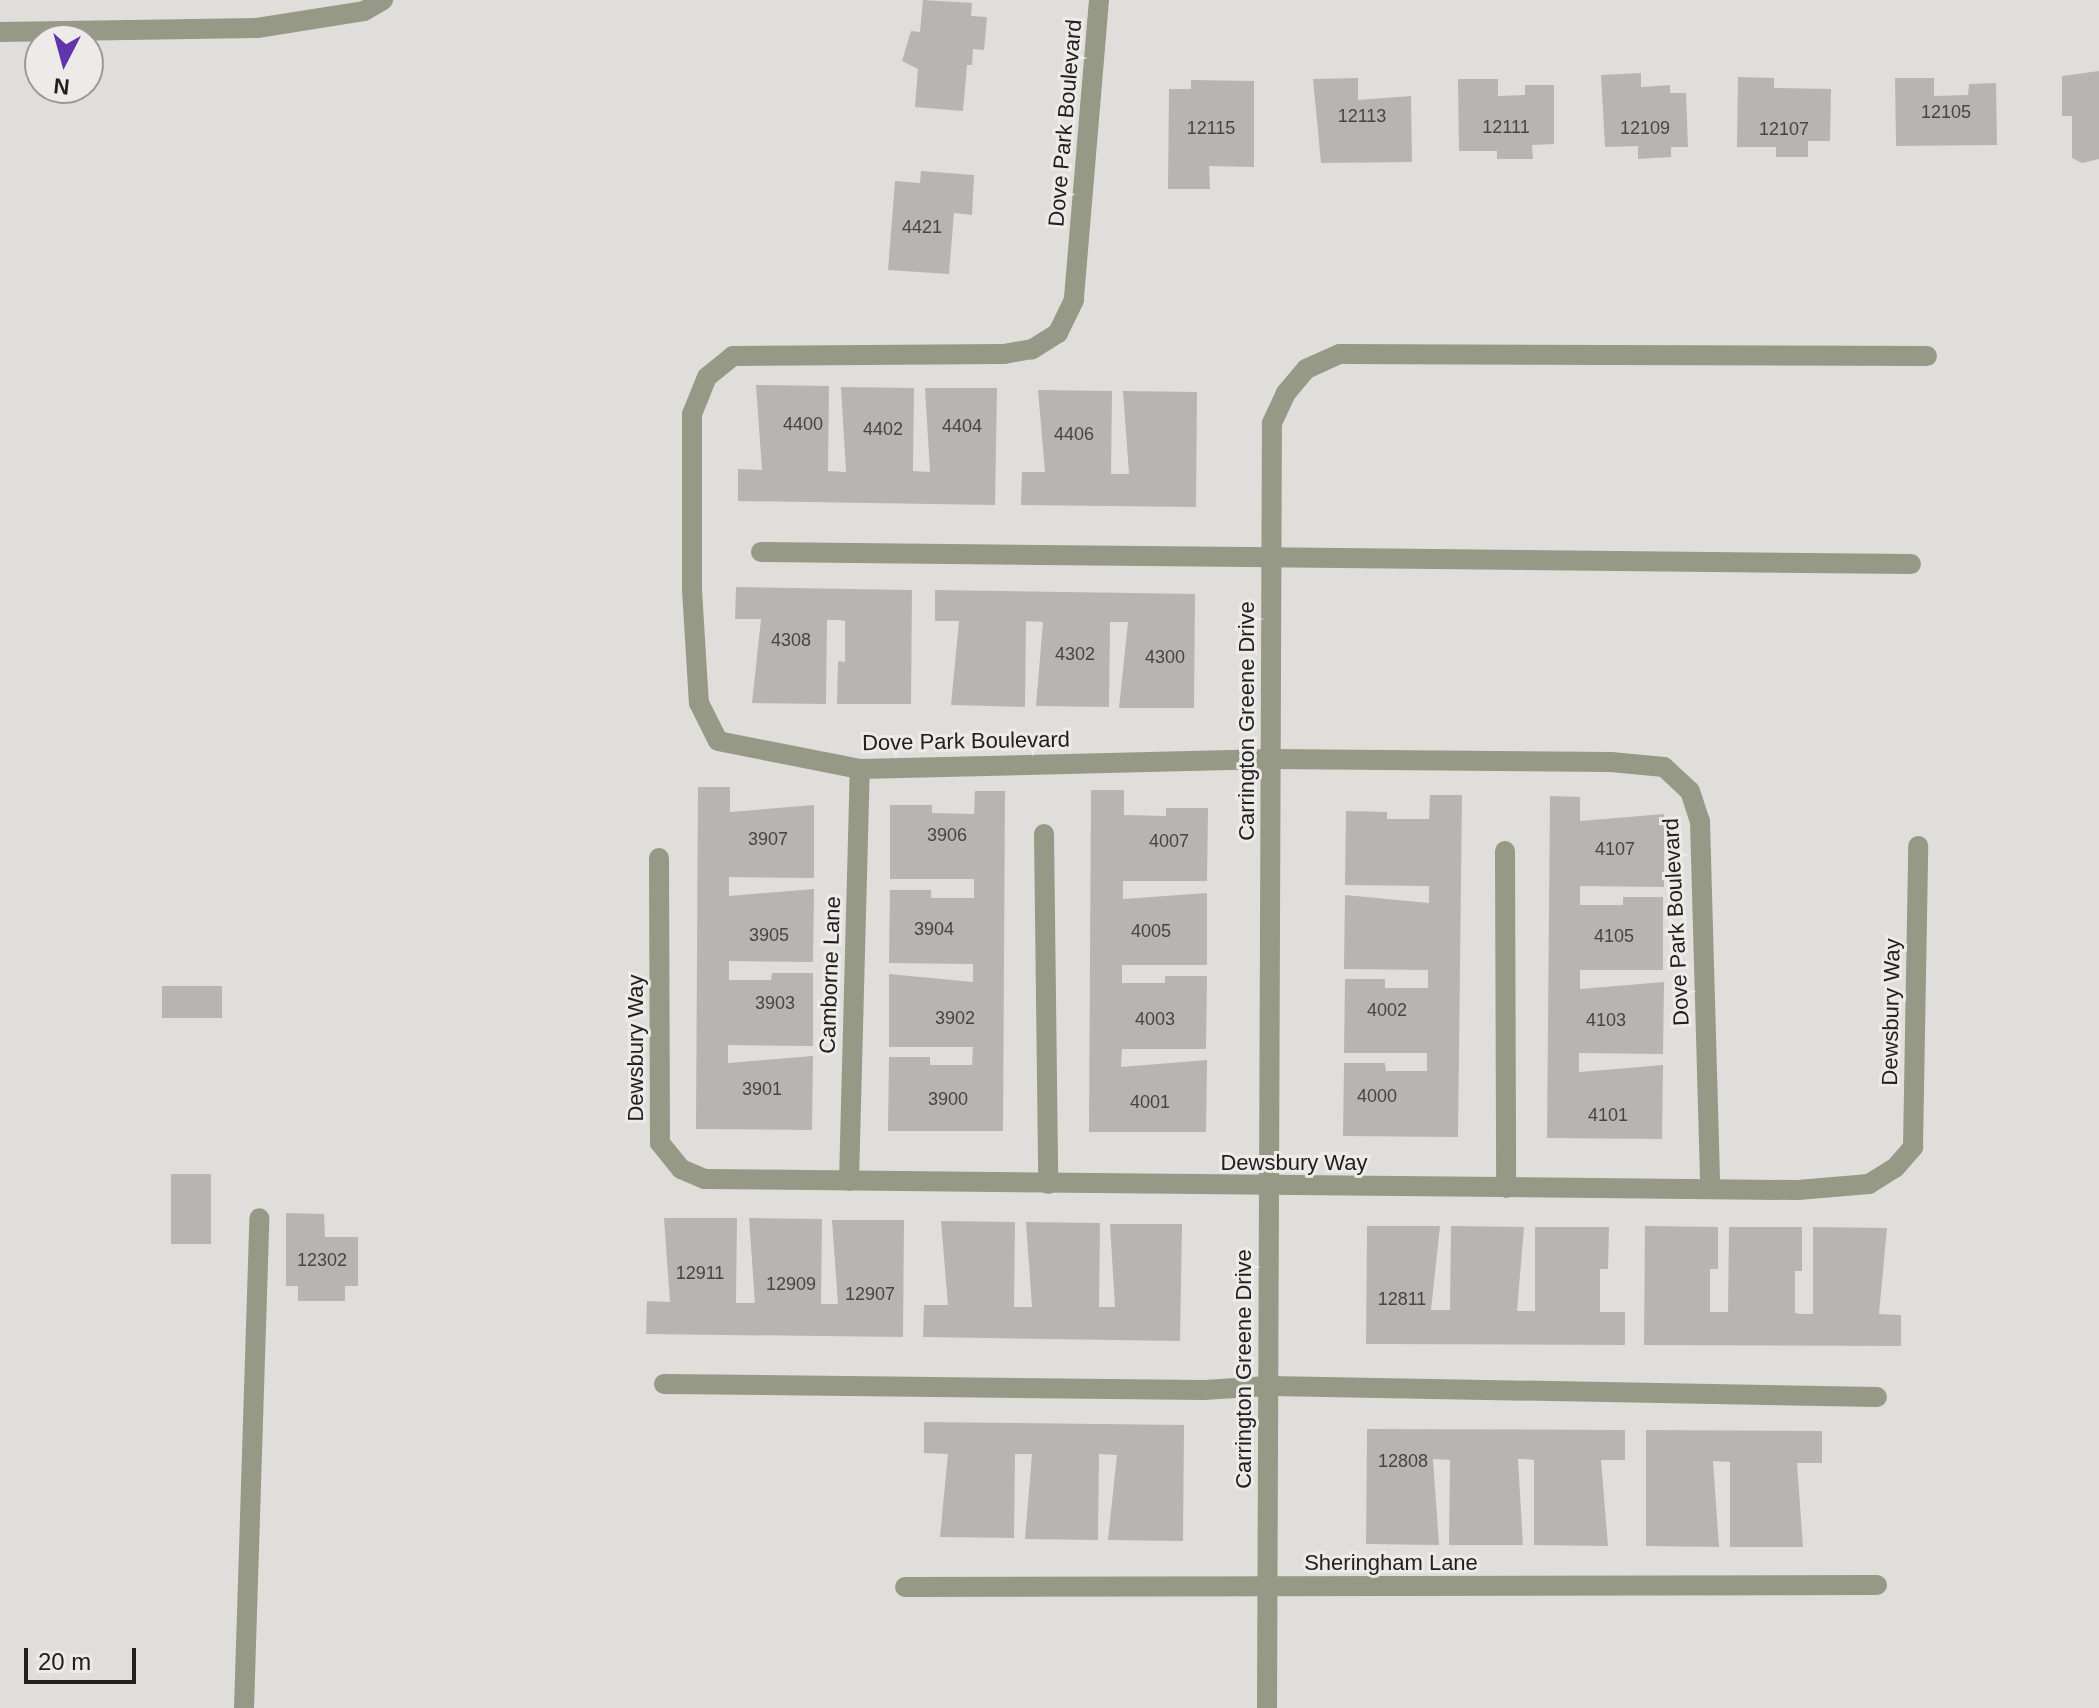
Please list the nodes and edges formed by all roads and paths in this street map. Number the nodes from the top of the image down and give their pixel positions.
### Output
1 (383, 0) edge
2 (1099, 0) edge
3 (0, 32) edge
4 (1927, 356) dead end
5 (761, 552) dead end
6 (1271, 558) junction
7 (1911, 564) dead end
8 (1271, 759) junction
9 (860, 769) junction
10 (1044, 834) dead end
11 (1918, 846) dead end
12 (1505, 851) dead end
13 (659, 858) dead end
14 (849, 1181) junction
15 (1048, 1184) junction
16 (1269, 1187) junction
17 (1506, 1188) junction
18 (1710, 1189) junction
19 (259, 1218) dead end
20 (664, 1384) dead end
21 (1268, 1386) junction
22 (1877, 1397) dead end
23 (1877, 1585) dead end
24 (905, 1587) dead end
25 (1268, 1588) junction
26 (244, 1708) edge
27 (1267, 1708) edge

1 - 3 street
2 - 9 street, Dove Park Boulevard
4 - 6 street, Carrington Greene Drive
5 - 6 street
6 - 7 street
6 - 8 street, Carrington Greene Drive
8 - 9 street, Dove Park Boulevard
8 - 16 street, Carrington Greene Drive
8 - 18 street, Dove Park Boulevard
9 - 14 street, Camborne Lane
10 - 15 street
11 - 18 street, Dewsbury Way
12 - 17 street
13 - 14 street, Dewsbury Way
14 - 15 street, Dewsbury Way
15 - 16 street, Dewsbury Way
16 - 17 street, Dewsbury Way
16 - 21 street, Carrington Greene Drive
17 - 18 street, Dewsbury Way
19 - 26 street
20 - 21 street
21 - 22 street
21 - 25 street, Carrington Greene Drive
23 - 25 street, Sheringham Lane
24 - 25 street, Sheringham Lane
25 - 27 street, Carrington Greene Drive

